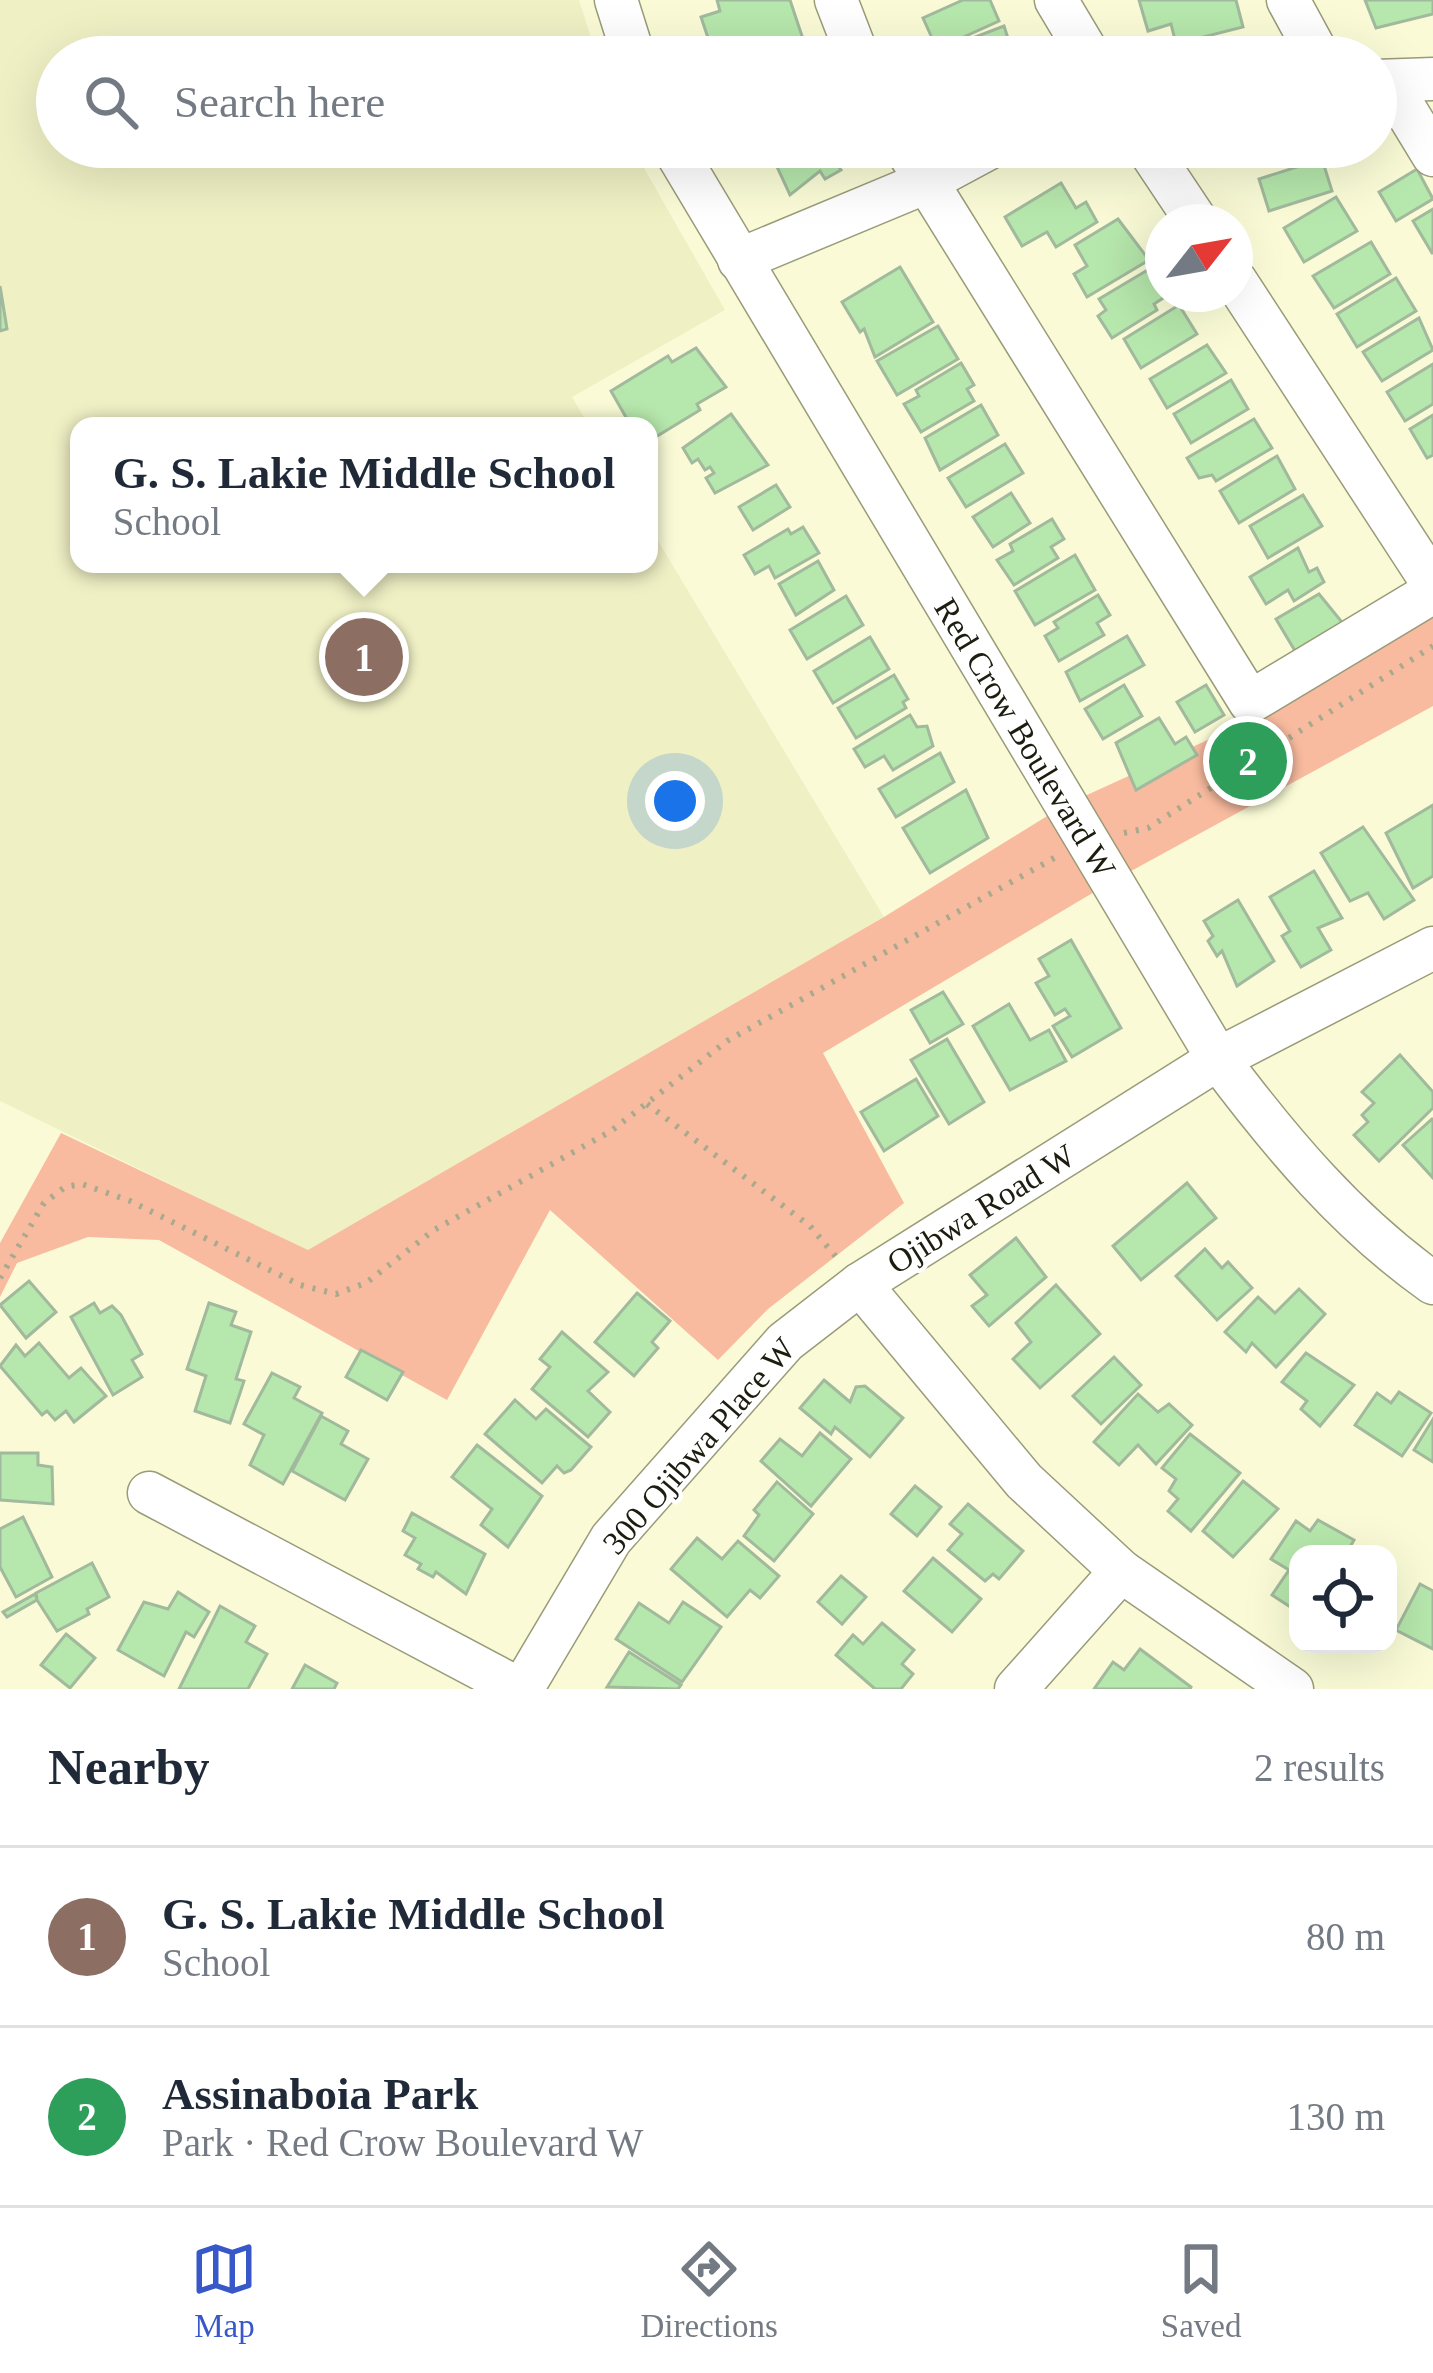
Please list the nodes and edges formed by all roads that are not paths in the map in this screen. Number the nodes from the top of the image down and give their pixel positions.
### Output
1 (616, 0) edge
2 (836, 0) edge
3 (1057, 0) edge
4 (1288, 0) edge
5 (627, 36) edge
6 (850, 36) edge
7 (1078, 36) edge
8 (1308, 36) edge
9 (1433, 79) edge
10 (1397, 80) edge
11 (1397, 103) edge
12 (1433, 155) edge
13 (686, 168) edge
14 (909, 168) edge
15 (917, 168) edge
16 (1161, 168) edge
17 (1184, 204) edge
18 (739, 260) junction
19 (1253, 308) edge
20 (1433, 588) edge
21 (1433, 948) edge
22 (1218, 1059) junction
23 (848, 1271) junction
24 (1433, 1283) edge
25 (149, 1492) dead end
26 (1120, 1571) junction
27 (521, 1689) edge
28 (1016, 1689) edge
29 (1292, 1689) edge

1 - 5 street
2 - 6 street
3 - 7 street
4 - 8 street
9 - 10 street
11 - 12 street
13 - 18 street, Red Crow Boulevard W
14 - 18 street
15 - 20 street
16 - 17 street
18 - 22 street, Red Crow Boulevard W
19 - 20 street
21 - 22 street, Ojibwa Road W
22 - 23 street, Ojibwa Road W
22 - 24 street, Red Crow Boulevard W
23 - 26 street, Ojibwa Road W
23 - 27 street, 300 Ojibwa Place W
25 - 27 street, 300 Ojibwa Place W
26 - 28 street
26 - 29 street, Ojibwa Road W

